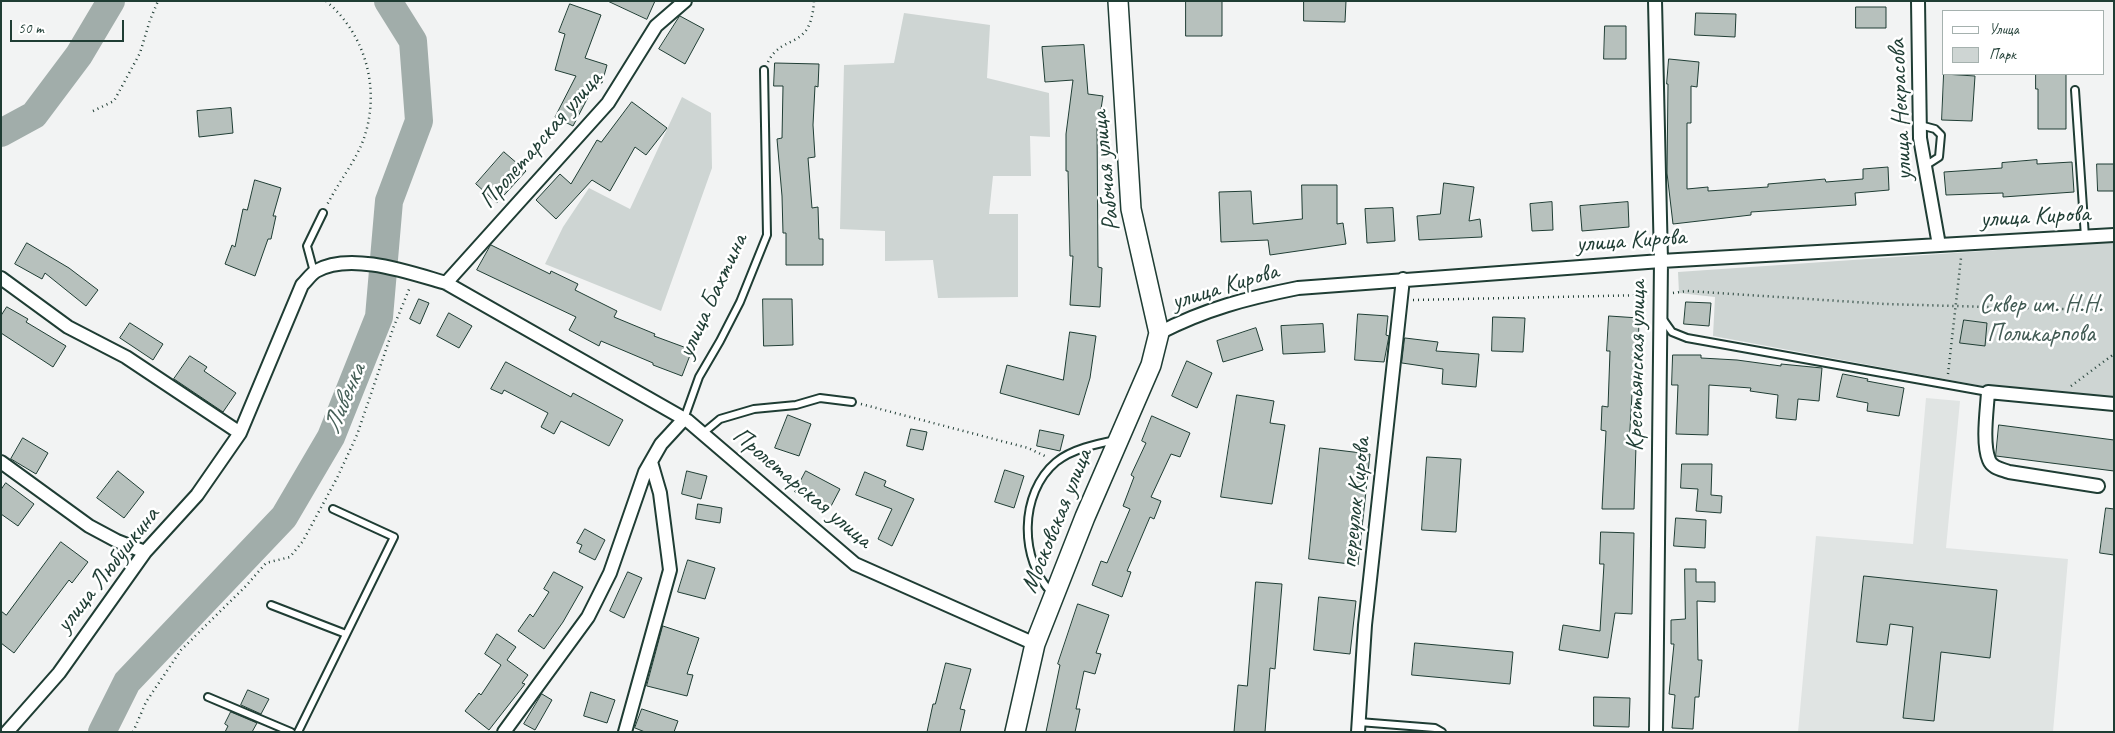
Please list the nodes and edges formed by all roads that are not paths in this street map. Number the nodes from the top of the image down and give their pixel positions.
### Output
1 (685, 1) edge
2 (1118, 1) edge
3 (1655, 1) edge
4 (1918, 1) edge
5 (764, 70) road end
6 (2075, 90) dead end
7 (1920, 125) junction
8 (1924, 166) junction
9 (323, 213) road end
10 (2114, 235) edge
11 (2085, 237) junction
12 (1939, 245) junction
13 (1661, 261) junction
14 (314, 272) junction
15 (1, 278) edge
16 (1403, 279) junction
17 (446, 283) junction
18 (1660, 314) junction
19 (1159, 333) junction
20 (1988, 392) junction
21 (852, 402) road end
22 (2114, 404) edge
23 (684, 419) junction
24 (240, 433) junction
25 (702, 434) junction
26 (1117, 440) junction
27 (1, 462) edge
28 (651, 462) junction
29 (2098, 486) dead end
30 (333, 509) dead end
31 (145, 552) junction
32 (1053, 595) junction
33 (271, 605) dead end
34 (346, 634) junction
35 (1035, 644) junction
36 (208, 697) dead end
37 (1359, 727) edge
38 (7, 732) edge
39 (291, 732) edge
40 (298, 732) edge
41 (504, 732) edge
42 (625, 732) edge
43 (1015, 732) edge
44 (1442, 732) edge
45 (1656, 732) edge

1 - 17 street, Пролетарская улица
2 - 19 street, Рабочая улица
3 - 13 street, Крестьянская улица
4 - 7 street, улица Некрасова
5 - 23 lane, улица Бахтина
6 - 11 lane
7 - 8 street, улица Некрасова
7 - 8 lane
8 - 12 street, улица Некрасова
9 - 14 lane
10 - 11 street, улица Кирова
11 - 12 street, улица Кирова
12 - 13 street, улица Кирова
13 - 16 street, улица Кирова
13 - 18 street, Крестьянская улица
14 - 17 street, Пролетарская улица
14 - 24 street, улица Любушкина
15 - 24 street
16 - 19 street, улица Кирова
16 - 37 street, переулок Кирова
17 - 23 street, Пролетарская улица
18 - 20 lane
18 - 45 street, Крестьянская улица
19 - 26 street, Московская улица
20 - 22 street
20 - 29 street
21 - 25 lane
23 - 25 street, Пролетарская улица
23 - 28 street
24 - 31 street, улица Любушкина
25 - 35 street, Пролетарская улица
26 - 32 street, Московская улица
26 - 32 lane
27 - 31 street
28 - 41 street
28 - 42 street
30 - 34 lane
31 - 38 street, улица Любушкина
32 - 35 street, Московская улица
33 - 34 lane
34 - 40 lane
35 - 43 street, Московская улица
36 - 39 lane
37 - 44 lane

